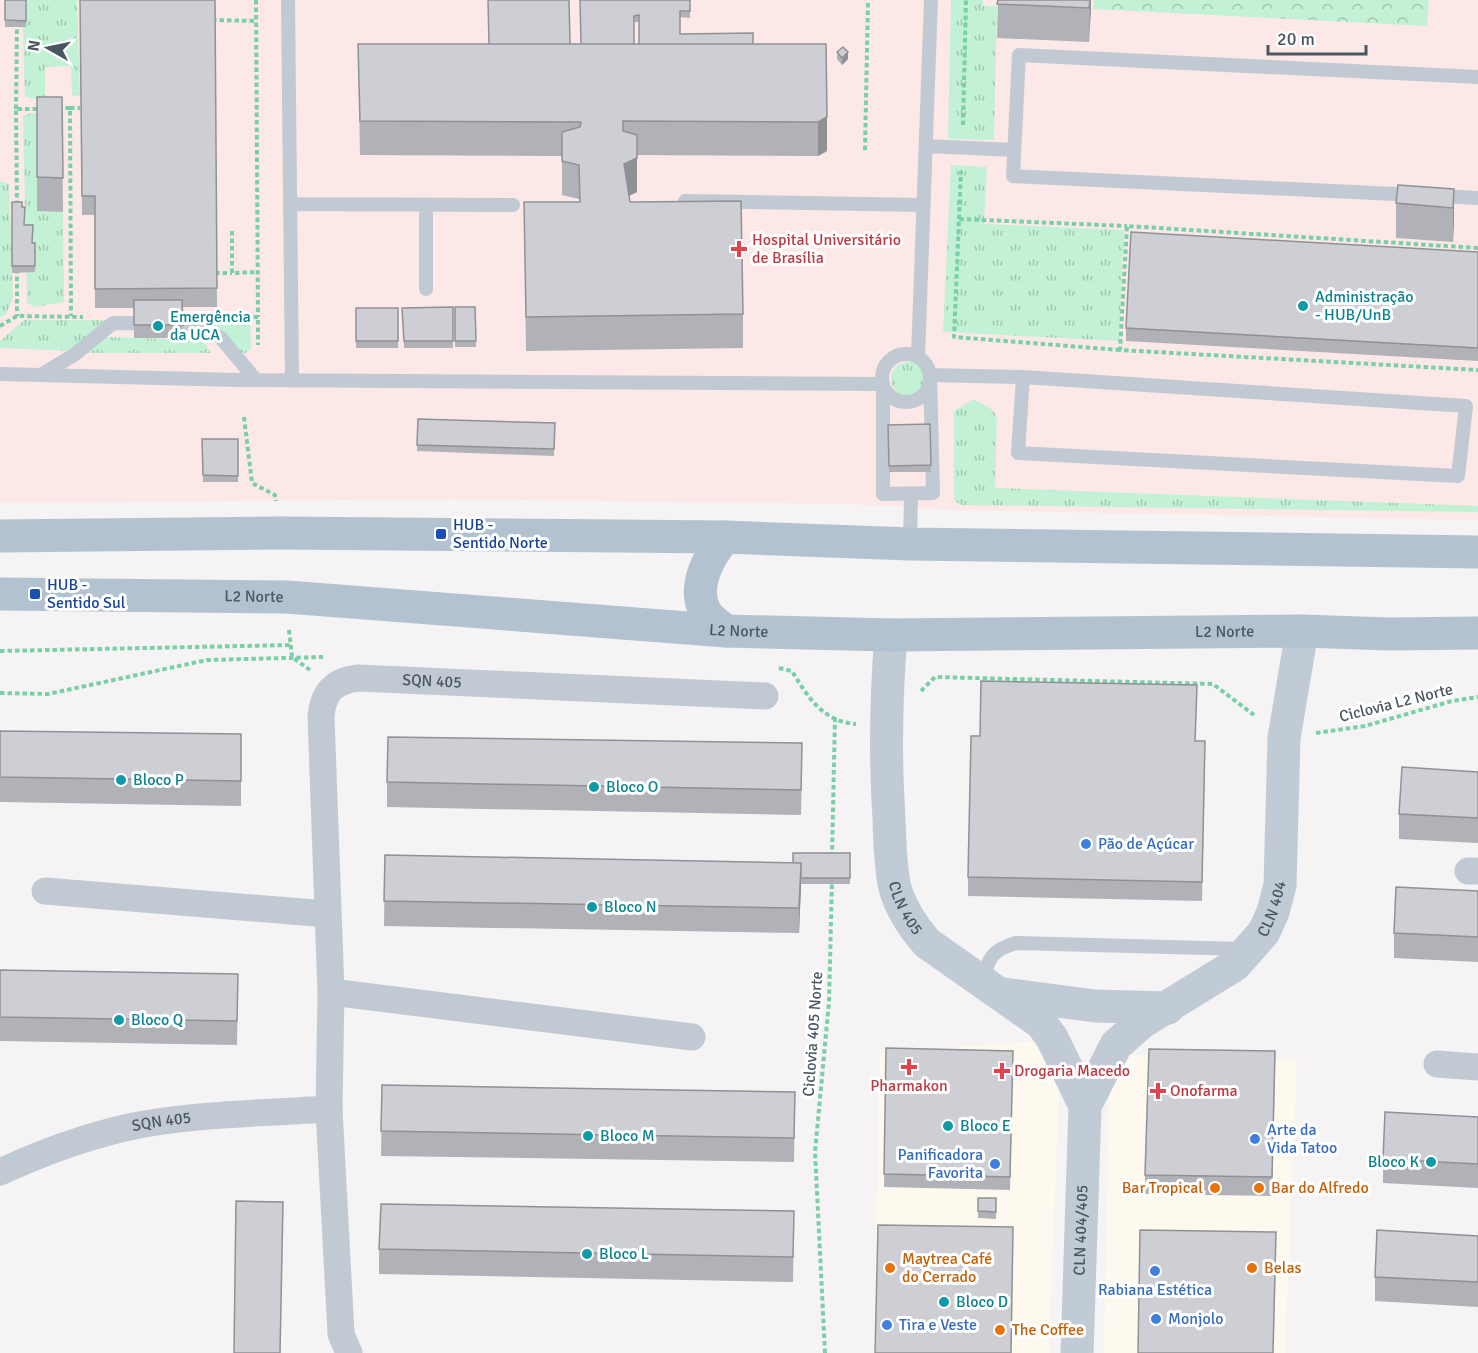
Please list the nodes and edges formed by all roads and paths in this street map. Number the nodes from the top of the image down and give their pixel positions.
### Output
1 (256, 0) edge
2 (288, 0) edge
3 (868, 0) edge
4 (930, 0) edge
5 (966, 0) edge
6 (211, 20) edge
7 (256, 21) junction
8 (17, 22) edge
9 (1478, 77) edge
10 (70, 108) junction
11 (80, 108) edge
12 (16, 109) junction
13 (963, 135) dead end
14 (926, 146) junction
15 (865, 150) dead end
16 (1014, 150) junction
17 (961, 169) dead end
18 (1478, 198) edge
19 (685, 201) edge
20 (291, 204) junction
21 (426, 205) junction
22 (513, 205) dead end
23 (924, 205) junction
24 (17, 213) edge
25 (958, 219) junction
26 (1127, 226) junction
27 (232, 231) dead end
28 (1301, 236) junction
29 (1300, 243) edge
30 (1478, 248) edge
31 (17, 259) edge
32 (258, 272) junction
33 (215, 273) edge
34 (232, 273) junction
35 (426, 289) dead end
36 (71, 316) dead end
37 (258, 317) dead end
38 (0, 326) edge
39 (1120, 350) junction
40 (918, 357) junction
41 (1478, 370) edge
42 (44, 373) junction
43 (0, 374) edge
44 (930, 375) junction
45 (1023, 377) junction
46 (256, 380) junction
47 (292, 380) junction
48 (883, 384) junction
49 (244, 417) dead end
50 (911, 494) junction
51 (275, 495) dead end
52 (0, 536) edge
53 (725, 537) junction
54 (910, 544) junction
55 (1478, 552) edge
56 (0, 594) edge
57 (287, 597) junction
58 (726, 631) junction
59 (1302, 631) junction
60 (1478, 633) edge
61 (891, 635) junction
62 (291, 645) junction
63 (0, 651) edge
64 (332, 687) junction
65 (765, 696) dead end
66 (1478, 698) edge
67 (835, 717) dead end
68 (886, 725) junction
69 (1284, 738) junction
70 (832, 860) edge
71 (832, 871) edge
72 (45, 891) dead end
73 (327, 914) junction
74 (1250, 949) junction
75 (988, 988) junction
76 (331, 992) junction
77 (1168, 1008) junction
78 (692, 1037) dead end
79 (1437, 1064) dead end
80 (1478, 1067) edge
81 (1085, 1106) junction
82 (329, 1109) junction
83 (0, 1172) edge
84 (349, 1353) edge
85 (825, 1353) edge
86 (1077, 1353) edge

1 - 7 path
2 - 20 lane
3 - 15 path
4 - 14 lane
5 - 13 path
6 - 7 path
7 - 32 path
8 - 12 path
9 - 16 lane
10 - 11 path
10 - 12 path
10 - 36 path
12 - 24 path
14 - 16 lane
14 - 23 lane
16 - 18 lane
17 - 25 path
19 - 23 lane
20 - 21 lane
20 - 47 lane
21 - 22 lane
21 - 35 lane
23 - 40 lane
25 - 26 path
25 - 39 path
26 - 28 path
26 - 39 path
27 - 34 path
28 - 29 path
28 - 30 path
31 - 38 path
32 - 34 path
32 - 37 path
33 - 34 path
39 - 41 path
40 - 44 lane
40 - 48 lane
42 - 43 lane
42 - 46 lane
42 - 46 lane
44 - 45 lane
44 - 48 lane
44 - 50 lane
45 - 45 lane
46 - 47 lane
47 - 48 lane
48 - 50 lane
49 - 51 path
50 - 54 lane
52 - 53 main road
53 - 54 main road
53 - 58 main road
54 - 55 main road
56 - 57 main road, L2 Norte
57 - 58 main road, L2 Norte
57 - 62 path
58 - 61 main road, L2 Norte
59 - 60 main road, L2 Norte
59 - 61 main road, L2 Norte
59 - 69 street, CLN 404
61 - 68 street, CLN 405
62 - 63 path
62 - 64 path
64 - 65 street, SQN 405
64 - 73 street
66 - 69 path, Ciclovia L2 Norte
67 - 70 path
68 - 69 path
68 - 75 street, CLN 405
69 - 74 street, CLN 404
71 - 85 path, Ciclovia 405 Norte
72 - 73 street
73 - 76 street
74 - 75 lane
74 - 77 street, CLN 404
75 - 77 street
75 - 81 street, CLN 405
76 - 78 street
76 - 82 street
77 - 81 street, CLN 404
79 - 80 street
81 - 86 street, CLN 404/405
82 - 83 street, SQN 405
82 - 84 street

